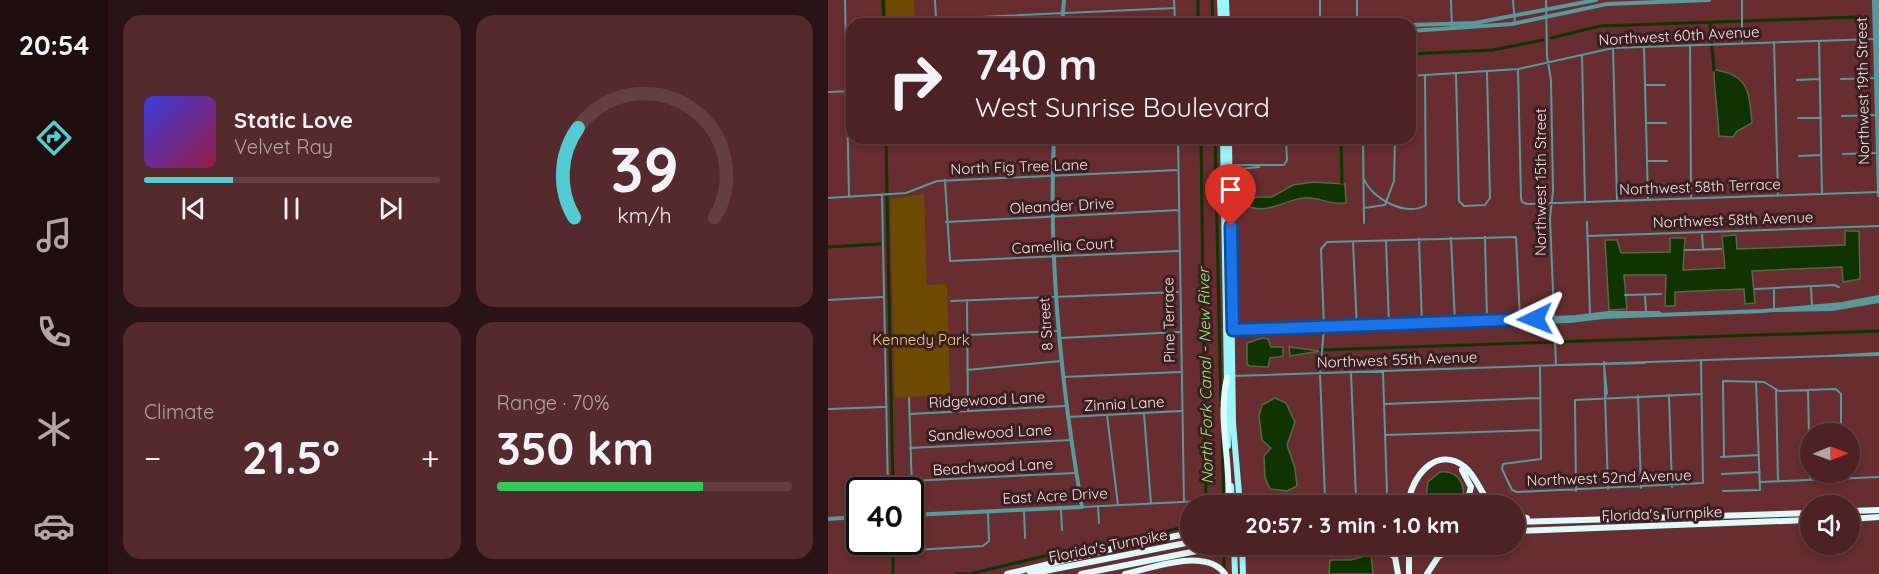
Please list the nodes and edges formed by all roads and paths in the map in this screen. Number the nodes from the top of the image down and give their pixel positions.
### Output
1 (844, 0) edge
2 (935, 0) edge
3 (1064, 0) edge
4 (1174, 0) edge
5 (1220, 0) edge
6 (1226, 0) edge
7 (1320, 0) edge
8 (1357, 0) edge
9 (1451, 0) edge
10 (1513, 0) edge
11 (1546, 0) edge
12 (1596, 0) edge
13 (1683, 0) edge
14 (1709, 0) edge
15 (1742, 0) edge
16 (1875, 0) edge
17 (1652, 1) edge
18 (1621, 2) edge
19 (1175, 8) junction
20 (1567, 8) junction
21 (1546, 13) junction
22 (1063, 14) junction
23 (1514, 17) junction
24 (936, 18) edge
25 (961, 18) edge
26 (1063, 18) edge
27 (1175, 18) edge
28 (1221, 18) edge
29 (1227, 18) edge
30 (1320, 18) edge
31 (1357, 18) edge
32 (1515, 23) junction
33 (1416, 25) edge
34 (1451, 26) junction
35 (1416, 30) edge
36 (1876, 38) edge
37 (1819, 41) junction
38 (1774, 42) junction
39 (1742, 44) junction
40 (1690, 45) junction
41 (1644, 47) junction
42 (1613, 48) junction
43 (1582, 53) junction
44 (846, 61) edge
45 (1548, 62) junction
46 (1518, 69) junction
47 (1877, 70) edge
48 (1487, 72) junction
49 (1456, 74) junction
50 (1416, 76) edge
51 (1425, 76) junction
52 (1876, 78) edge
53 (1820, 79) junction
54 (1841, 79) dead end
55 (1797, 80) dead end
56 (1645, 85) junction
57 (1665, 85) dead end
58 (846, 91) edge
59 (828, 92) edge
60 (1879, 111) edge
61 (1877, 115) edge
62 (1842, 116) dead end
63 (1798, 118) dead end
64 (1821, 118) junction
65 (1646, 123) junction
66 (1666, 123) dead end
67 (848, 144) edge
68 (1054, 144) edge
69 (1178, 144) edge
70 (1226, 144) edge
71 (1286, 144) edge
72 (1363, 144) edge
73 (1395, 144) edge
74 (1878, 153) edge
75 (1843, 154) dead end
76 (1821, 155) junction
77 (1799, 156) dead end
78 (1667, 161) dead end
79 (1647, 162) junction
80 (1227, 169) junction
81 (1178, 170) junction
82 (1052, 176) junction
83 (1364, 179) junction
84 (945, 180) junction
85 (1879, 181) edge
86 (1822, 193) junction
87 (1879, 193) edge
88 (882, 195) junction
89 (1778, 195) junction
90 (849, 197) junction
91 (828, 198) edge
92 (1691, 198) junction
93 (1648, 199) junction
94 (1617, 201) junction
95 (1385, 202) junction
96 (1586, 202) junction
97 (1552, 203) junction
98 (1364, 208) junction
99 (1179, 210) junction
100 (1053, 217) junction
101 (946, 222) junction
102 (1587, 222) dead end
103 (1364, 223) dead end
104 (1879, 226) edge
105 (1224, 232) junction
106 (1702, 232) junction
107 (1485, 236) junction
108 (1587, 236) junction
109 (1451, 238) junction
110 (1419, 239) junction
111 (1386, 240) junction
112 (1353, 241) junction
113 (1721, 249) dead end
114 (1685, 250) dead end
115 (1703, 250) junction
116 (1178, 251) junction
117 (1231, 252) junction
118 (1054, 257) junction
119 (1811, 286) junction
120 (1839, 287) dead end
121 (1774, 288) junction
122 (1755, 290) dead end
123 (1179, 292) junction
124 (1645, 294) junction
125 (1661, 294) dead end
126 (1625, 295) dead end
127 (884, 297) junction
128 (1056, 298) junction
129 (1879, 299) edge
130 (828, 300) edge
131 (967, 300) junction
132 (951, 301) dead end
133 (1812, 308) junction
134 (1774, 310) junction
135 (1647, 314) junction
136 (1590, 317) junction
137 (1554, 320) junction
138 (1520, 321) junction
139 (1487, 322) junction
140 (1455, 324) junction
141 (1422, 325) junction
142 (1389, 326) junction
143 (1357, 327) junction
144 (1324, 328) junction
145 (1230, 330) junction
146 (1058, 331) junction
147 (1180, 332) junction
148 (967, 336) junction
149 (1059, 338) junction
150 (1879, 354) edge
151 (1701, 360) junction
152 (1061, 361) junction
153 (1604, 364) junction
154 (1556, 365) junction
155 (1540, 366) junction
156 (967, 370) junction
157 (1383, 371) junction
158 (1181, 372) junction
159 (1351, 372) junction
160 (1320, 373) junction
161 (1063, 377) junction
162 (1230, 377) junction
163 (1756, 382) junction
164 (1776, 389) junction
165 (1808, 390) junction
166 (1702, 394) junction
167 (1669, 395) junction
168 (1638, 396) junction
169 (1605, 397) junction
170 (909, 398) dead end
171 (1540, 398) junction
172 (1384, 404) junction
173 (886, 406) junction
174 (1066, 406) junction
175 (828, 409) edge
176 (968, 411) junction
177 (1182, 411) junction
178 (909, 414) junction
179 (1144, 414) junction
180 (1107, 415) junction
181 (1067, 417) junction
182 (1809, 423) edge
183 (1840, 423) edge
184 (1541, 430) junction
185 (1385, 435) junction
186 (1071, 440) junction
187 (910, 448) junction
188 (1758, 455) junction
189 (1760, 472) junction
190 (1076, 473) junction
191 (1722, 474) dead end
192 (888, 477) edge
193 (910, 477) edge
194 (1879, 477) edge
195 (1860, 478) edge
196 (924, 480) edge
197 (1800, 480) edge
198 (1778, 481) junction
199 (1760, 482) junction
200 (1672, 487) junction
201 (1641, 488) junction
202 (1608, 489) junction
203 (1576, 491) junction
204 (1723, 491) dead end
205 (1184, 495) edge
206 (1229, 495) edge
207 (1239, 495) edge
208 (1325, 495) edge
209 (1356, 495) edge
210 (1387, 495) edge
211 (1411, 495) edge
212 (1412, 495) edge
213 (1470, 495) edge
214 (1485, 495) edge
215 (1180, 502) edge
216 (1151, 504) junction
217 (1118, 505) junction
218 (1098, 506) junction
219 (1082, 507) junction
220 (1061, 508) junction
221 (1024, 510) junction
222 (1879, 510) edge
223 (1860, 511) edge
224 (988, 512) junction
225 (1800, 513) edge
226 (924, 514) edge
227 (846, 518) edge
228 (1525, 518) edge
229 (1879, 518) edge
230 (828, 519) edge
231 (1860, 519) edge
232 (1800, 520) edge
233 (1543, 521) junction
234 (1525, 522) edge
235 (1100, 524) dead end
236 (1062, 531) dead end
237 (1525, 531) edge
238 (1180, 535) edge
239 (1025, 538) dead end
240 (1180, 544) edge
241 (924, 550) edge
242 (1180, 554) edge
243 (1234, 555) edge
244 (1242, 555) edge
245 (1392, 555) edge
246 (1410, 555) edge
247 (1441, 555) edge
248 (1007, 574) edge
249 (1029, 574) edge
250 (1081, 574) edge
251 (1125, 574) edge
252 (1225, 574) edge
253 (1235, 574) edge
254 (1243, 574) edge
255 (1398, 574) edge
256 (1411, 574) edge
257 (1427, 574) edge

1 - 44 street
2 - 24 street
3 - 22 street
4 - 19 street
5 - 28 highway
6 - 29 highway
7 - 30 street
8 - 31 street
9 - 34 street
10 - 23 street
11 - 21 street, Northwest 15th Street
12 - 20 street
13 - 14 street
13 - 17 street
15 - 39 street
16 - 36 street, Northwest 19th Street
17 - 18 street
18 - 20 street
19 - 22 street
19 - 27 street
20 - 21 street
21 - 23 street
21 - 32 street
21 - 45 street, Northwest 15th Street
22 - 25 street
22 - 26 street
23 - 32 street
23 - 34 street
32 - 34 street
33 - 34 street
34 - 35 street
36 - 37 street, Northwest 60th Avenue
36 - 47 street, Northwest 19th Street
37 - 38 street, Northwest 60th Avenue
37 - 53 street
38 - 39 street, Northwest 60th Avenue
38 - 89 street
39 - 40 street, Northwest 60th Avenue
40 - 41 street, Northwest 60th Avenue
40 - 92 street
41 - 42 street, Northwest 60th Avenue
41 - 56 street
42 - 43 street, Northwest 60th Avenue
42 - 94 street
43 - 45 street, Northwest 60th Avenue
43 - 96 street
45 - 46 street, Northwest 60th Avenue
45 - 97 street, Northwest 15th Street
46 - 48 street, Northwest 60th Avenue
46 - 97 street, Northwest 58th Terrace
47 - 52 street, Northwest 19th Street
48 - 49 street, Northwest 60th Avenue
48 - 49 street
49 - 51 street, Northwest 60th Avenue
50 - 51 street, Northwest 60th Avenue
51 - 95 street
52 - 54 street
52 - 60 street, Northwest 19th Street
52 - 61 street, Northwest 19th Street
53 - 55 street
53 - 64 street
56 - 57 street
56 - 65 street
58 - 59 street
61 - 62 street
61 - 74 street, Northwest 19th Street
63 - 64 street
64 - 76 street
65 - 66 street
65 - 79 street
67 - 90 street
68 - 82 street, 8 Street
69 - 81 street, Pine Terrace
70 - 80 highway
71 - 80 street
72 - 83 street
73 - 95 street
74 - 75 street
74 - 85 street, Northwest 19th Street
76 - 77 street
76 - 86 street
78 - 79 street
79 - 93 street
80 - 105 highway
80 - 117 highway
81 - 82 street, North Fig Tree Lane
81 - 99 street, Pine Terrace
82 - 84 street, North Fig Tree Lane
82 - 100 street, 8 Street
83 - 95 street
83 - 98 street
84 - 88 street, North Fig Tree Lane
84 - 101 street
85 - 87 street, Northwest 19th Street
86 - 87 street, Northwest 58th Terrace
86 - 89 street, Northwest 58th Terrace
88 - 90 street, North Fig Tree Lane
88 - 127 street
89 - 92 street, Northwest 58th Terrace
90 - 91 street, North Fig Tree Lane
92 - 93 street, Northwest 58th Terrace
93 - 94 street, Northwest 58th Terrace
94 - 96 street, Northwest 58th Terrace
95 - 98 street
96 - 97 street, Northwest 58th Terrace
97 - 137 street, Northwest 15th Street
98 - 103 street
99 - 100 street, Oleander Drive
99 - 116 street, Pine Terrace
100 - 101 street, Oleander Drive
100 - 118 street, 8 Street
101 - 118 street, Camellia Court
102 - 108 street
104 - 106 street, Northwest 58th Avenue
105 - 117 highway
105 - 145 highway
106 - 108 street, Northwest 58th Avenue
106 - 115 street
107 - 109 street
107 - 138 street
107 - 139 street
108 - 136 street
109 - 110 street
109 - 140 street
110 - 111 street
110 - 141 street
111 - 112 street
111 - 142 street
112 - 143 street
112 - 144 street
113 - 115 street
114 - 115 street
116 - 118 street, Camellia Court
116 - 123 street, Pine Terrace
117 - 145 highway
118 - 128 street, 8 Street
119 - 120 street
119 - 121 street
119 - 133 street
121 - 122 street
121 - 134 street
123 - 128 street
123 - 147 street, Pine Terrace
124 - 125 street
124 - 126 street
124 - 135 street
127 - 130 street
127 - 173 street
128 - 131 street
128 - 146 street, 8 Street
129 - 133 street
131 - 132 street
131 - 148 street
133 - 134 street
134 - 135 street
135 - 136 street
136 - 137 street
137 - 138 street
137 - 154 street, Northwest 15th Street
138 - 139 street
139 - 140 street
140 - 141 street
141 - 142 street
142 - 143 street
143 - 144 street
144 - 145 street
144 - 160 street
145 - 162 highway
146 - 148 street
146 - 149 street, 8 Street
147 - 149 street
147 - 158 street, Pine Terrace
148 - 156 street
149 - 152 street, 8 Street
150 - 151 street, Northwest 55th Avenue
151 - 153 street, Northwest 55th Avenue
151 - 166 street
152 - 156 street
152 - 161 street, 8 Street
153 - 154 street, Northwest 55th Avenue
153 - 169 street
154 - 155 street, Northwest 55th Avenue
155 - 157 street, Northwest 55th Avenue
155 - 171 street
156 - 176 street
157 - 159 street, Northwest 55th Avenue
157 - 172 street
158 - 161 street
158 - 177 street, Pine Terrace
159 - 160 street, Northwest 55th Avenue
159 - 209 street
160 - 162 street, Northwest 55th Avenue
160 - 208 street
161 - 174 street, 8 Street
162 - 206 highway
162 - 207 highway
163 - 164 street
163 - 188 street
163 - 188 street
164 - 165 street
164 - 198 street
165 - 182 street
165 - 183 street
166 - 167 street
166 - 200 street, Northwest 52nd Avenue
167 - 168 street
167 - 200 street
168 - 169 street
168 - 201 street
169 - 202 street
169 - 203 street
170 - 178 street
171 - 172 street
171 - 184 street
172 - 185 street
173 - 175 street
173 - 192 street
174 - 176 street, Ridgewood Lane
174 - 181 street, 8 Street
176 - 178 street, Ridgewood Lane
177 - 179 street, Zinnia Lane
177 - 205 street, Pine Terrace
178 - 187 street
179 - 180 street, Zinnia Lane
179 - 216 street
180 - 181 street, Zinnia Lane
180 - 217 street
181 - 186 street, 8 Street
184 - 185 street
184 - 203 street, Northwest 52nd Avenue
185 - 210 street
186 - 187 street, Sandlewood Lane
186 - 190 street, 8 Street
187 - 193 street
188 - 189 street
189 - 191 street
189 - 199 street
190 - 196 street, Beachwood Lane
190 - 219 street, 8 Street
194 - 195 street
197 - 198 street
198 - 199 street
199 - 204 street
200 - 201 street, Northwest 52nd Avenue
201 - 202 street, Northwest 52nd Avenue
202 - 203 street, Northwest 52nd Avenue
211 - 214 highway
212 - 213 highway
215 - 216 street, East Acre Drive
216 - 217 street, East Acre Drive
217 - 218 street, East Acre Drive
218 - 219 street, East Acre Drive
218 - 235 street
219 - 220 street, East Acre Drive
220 - 221 street, East Acre Drive
220 - 236 street
221 - 224 street, East Acre Drive
221 - 239 street
222 - 223 highway
224 - 226 street, East Acre Drive
224 - 241 street
225 - 233 highway, Florida's Turnpike
227 - 230 street
228 - 233 highway
229 - 231 highway
232 - 237 highway, Florida's Turnpike
233 - 234 highway, Florida's Turnpike
238 - 248 highway
240 - 249 highway, Florida's Turnpike
242 - 250 highway, Florida's Turnpike
243 - 253 highway
244 - 254 highway
245 - 255 highway
246 - 256 highway
247 - 257 highway
251 - 252 highway

